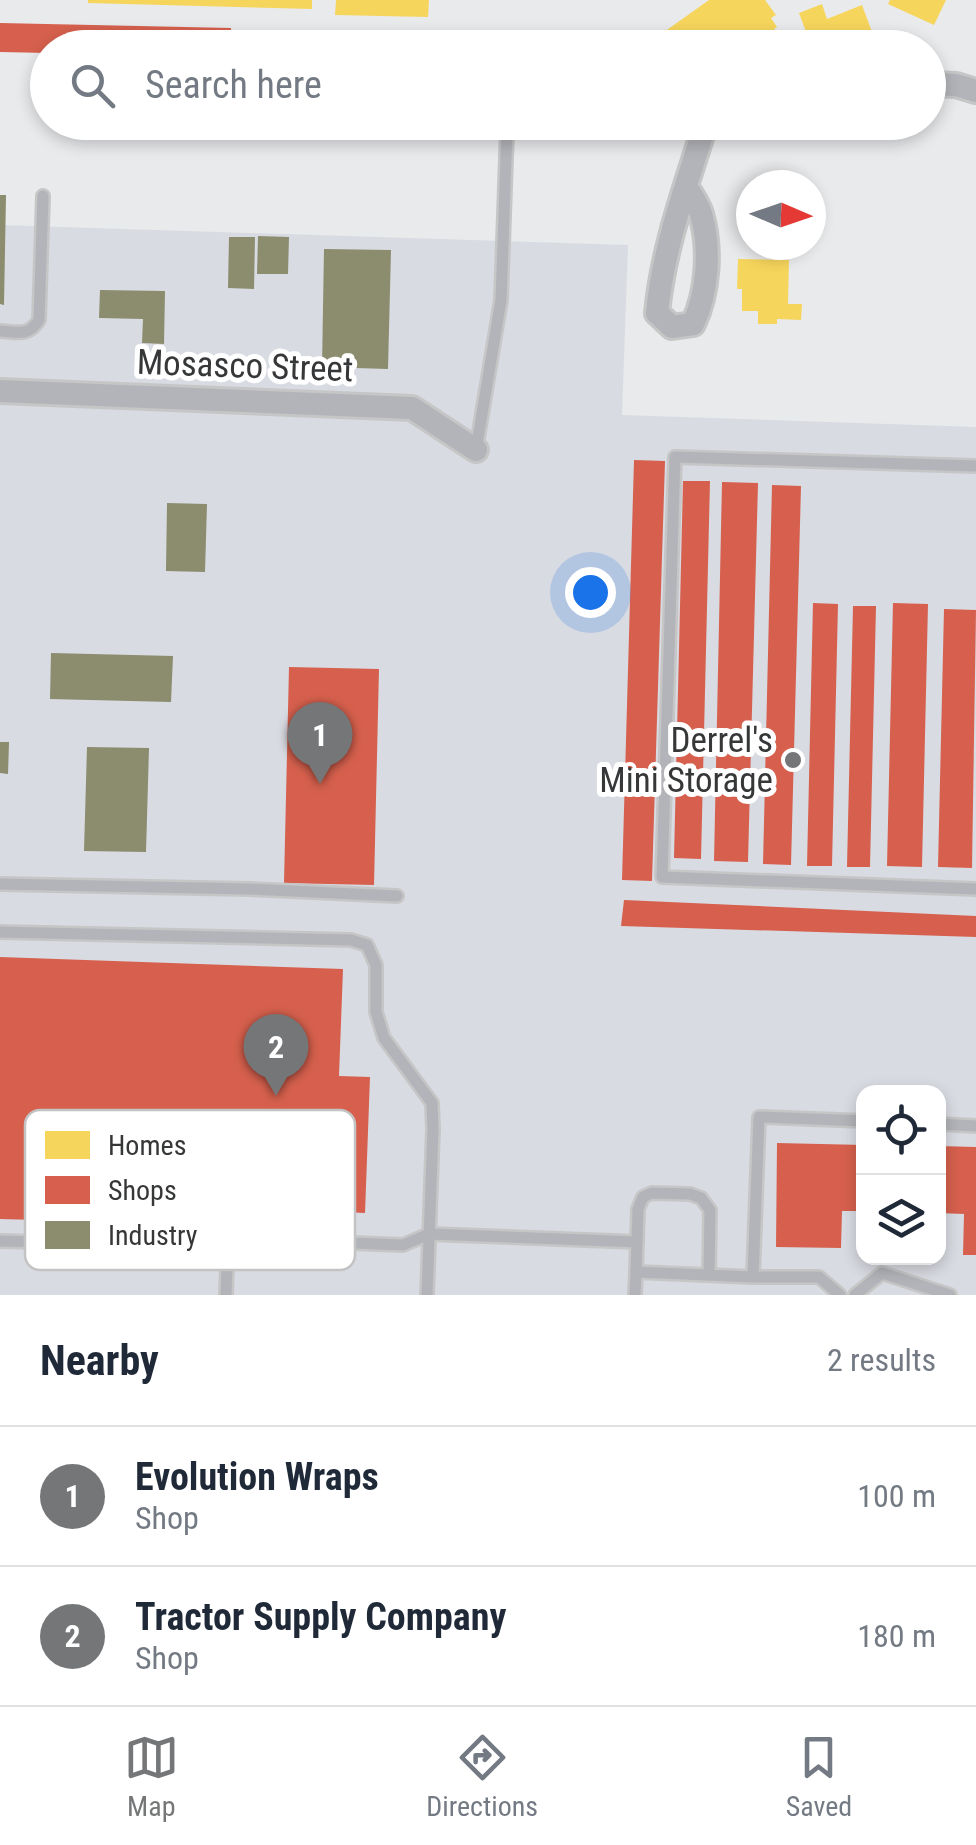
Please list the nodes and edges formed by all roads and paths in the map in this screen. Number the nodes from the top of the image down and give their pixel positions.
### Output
1 (946, 85) edge
2 (976, 91) edge
3 (507, 140) edge
4 (700, 140) edge
5 (686, 186) junction
6 (43, 196) dead end
7 (0, 331) edge
8 (0, 391) edge
9 (476, 450) joint
10 (976, 466) edge
11 (0, 884) edge
12 (976, 889) edge
13 (397, 896) dead end
14 (0, 932) edge
15 (856, 1121) edge
16 (946, 1124) edge
17 (976, 1126) edge
18 (430, 1234) junction
19 (0, 1241) edge
20 (25, 1242) edge
21 (637, 1242) junction
22 (355, 1243) edge
23 (227, 1270) edge
24 (636, 1272) junction
25 (709, 1275) junction
26 (753, 1277) junction
27 (226, 1295) edge
28 (427, 1295) edge
29 (635, 1295) edge
30 (840, 1295) edge
31 (856, 1295) edge
32 (950, 1295) edge

1 - 2 street
3 - 9 lane
4 - 5 street
5 - 5 street
6 - 7 lane
8 - 9 street, Mosasco Street
10 - 12 lane
11 - 13 lane
14 - 18 lane
15 - 26 lane
16 - 17 lane
18 - 21 lane
18 - 22 lane
18 - 28 lane
19 - 20 lane
21 - 24 lane
21 - 25 lane
23 - 27 lane
24 - 25 lane
24 - 29 lane
25 - 26 lane
26 - 30 lane
31 - 32 lane

